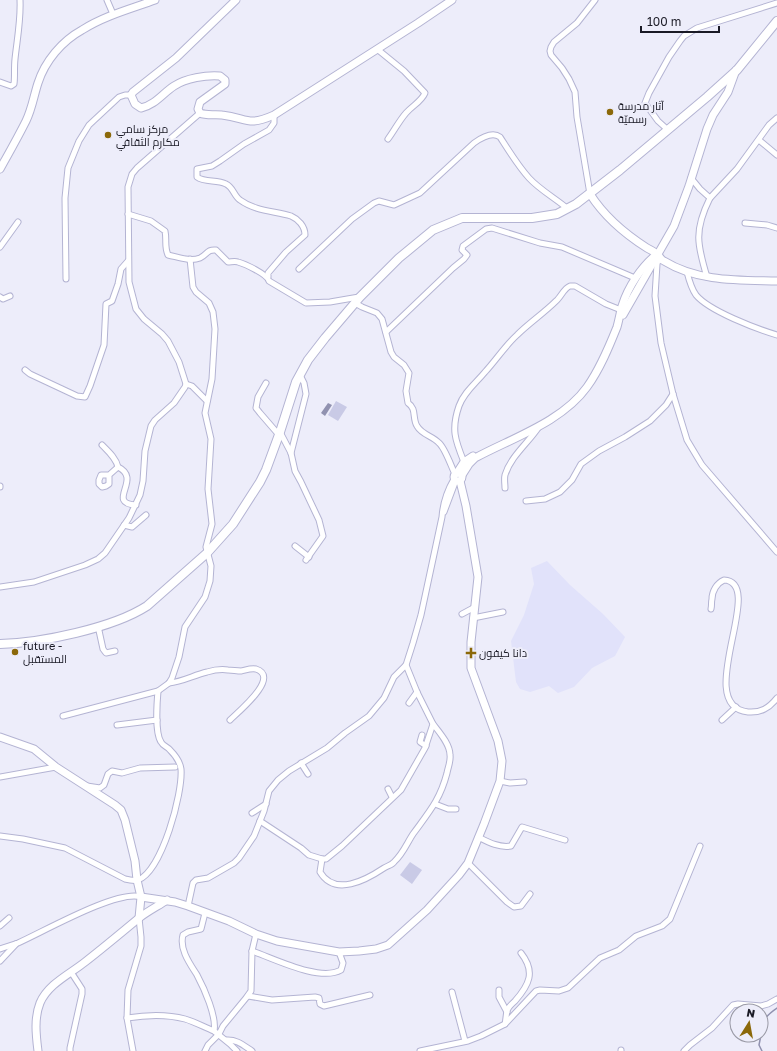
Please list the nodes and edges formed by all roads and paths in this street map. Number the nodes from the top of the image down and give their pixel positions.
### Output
1 (20, 0) edge
2 (107, 0) edge
3 (155, 0) edge
4 (236, 0) edge
5 (452, 0) edge
6 (595, 0) edge
7 (777, 3) edge
8 (114, 14) junction
9 (777, 21) edge
10 (377, 50) junction
11 (736, 70) junction
12 (0, 82) edge
13 (131, 95) junction
14 (200, 113) junction
15 (274, 115) junction
16 (777, 118) edge
17 (668, 130) junction
18 (388, 139) dead end
19 (759, 140) junction
20 (777, 155) edge
21 (0, 169) edge
22 (691, 178) junction
23 (590, 194) junction
24 (710, 198) junction
25 (568, 209) junction
26 (128, 214) junction
27 (18, 222) dead end
28 (745, 223) dead end
29 (777, 228) edge
30 (0, 247) edge
31 (658, 256) junction
32 (190, 259) junction
33 (128, 261) junction
34 (299, 269) dead end
35 (687, 272) junction
36 (268, 277) junction
37 (707, 277) junction
38 (635, 278) junction
39 (66, 279) dead end
40 (777, 280) edge
41 (10, 296) dead end
42 (0, 297) edge
43 (357, 300) junction
44 (621, 310) junction
45 (619, 320) junction
46 (386, 332) junction
47 (777, 335) edge
48 (25, 370) dead end
49 (300, 375) junction
50 (266, 383) dead end
51 (186, 384) junction
52 (673, 394) junction
53 (207, 401) junction
54 (540, 425) junction
55 (280, 433) junction
56 (102, 445) dead end
57 (497, 446) junction
58 (291, 453) junction
59 (464, 462) junction
60 (118, 466) junction
61 (109, 475) dead end
62 (457, 478) junction
63 (504, 488) dead end
64 (526, 500) dead end
65 (136, 505) junction
66 (146, 515) dead end
67 (124, 525) junction
68 (295, 546) dead end
69 (777, 552) edge
70 (208, 553) junction
71 (0, 587) edge
72 (475, 607) junction
73 (711, 609) dead end
74 (503, 612) dead end
75 (462, 614) dead end
76 (473, 618) junction
77 (98, 626) junction
78 (0, 644) edge
79 (115, 652) dead end
80 (406, 665) junction
81 (169, 682) junction
82 (158, 691) junction
83 (417, 692) junction
84 (777, 698) edge
85 (409, 703) dead end
86 (736, 706) junction
87 (63, 716) dead end
88 (157, 720) junction
89 (230, 720) dead end
90 (722, 720) dead end
91 (432, 724) junction
92 (118, 725) dead end
93 (422, 735) dead end
94 (0, 737) edge
95 (426, 746) junction
96 (301, 764) junction
97 (56, 767) junction
98 (175, 767) dead end
99 (308, 774) dead end
100 (0, 776) edge
101 (500, 781) junction
102 (524, 782) dead end
103 (86, 786) junction
104 (388, 789) dead end
105 (392, 797) junction
106 (266, 804) junction
107 (435, 804) junction
108 (456, 809) dead end
109 (252, 813) dead end
110 (260, 821) junction
111 (0, 836) edge
112 (478, 837) junction
113 (565, 840) dead end
114 (700, 846) dead end
115 (322, 860) junction
116 (468, 863) junction
117 (137, 880) junction
118 (530, 894) dead end
119 (141, 896) junction
120 (167, 900) junction
121 (188, 906) junction
122 (205, 913) junction
123 (9, 918) dead end
124 (139, 918) junction
125 (0, 926) edge
126 (256, 934) junction
127 (16, 943) junction
128 (0, 949) edge
129 (252, 951) junction
130 (339, 952) junction
131 (521, 953) dead end
132 (0, 961) edge
133 (71, 972) junction
134 (499, 990) dead end
135 (452, 992) dead end
136 (370, 995) dead end
137 (248, 996) junction
138 (777, 999) edge
139 (507, 1012) junction
140 (127, 1018) junction
141 (505, 1024) junction
142 (217, 1033) junction
143 (226, 1040) junction
144 (465, 1042) junction
145 (38, 1051) edge
146 (70, 1051) edge
147 (133, 1051) edge
148 (205, 1051) edge
149 (237, 1051) edge
150 (252, 1051) edge
151 (420, 1051) edge
152 (684, 1051) edge

1 - 12 street
2 - 8 street
3 - 8 street
4 - 13 street
5 - 10 street
6 - 23 street
7 - 17 street
8 - 21 street
9 - 11 main road
10 - 15 street
10 - 18 street
11 - 17 main road
11 - 22 street
13 - 14 street
13 - 39 street
14 - 15 street
14 - 26 street
15 - 36 street
16 - 19 street
17 - 23 main road
19 - 20 street
19 - 24 street
22 - 24 street
22 - 31 street
23 - 25 main road
23 - 31 street
24 - 37 street
25 - 34 street
25 - 43 main road
26 - 32 street
26 - 33 street
27 - 30 street
28 - 29 street
31 - 35 street
31 - 38 street
31 - 45 street
31 - 52 street
32 - 36 street
32 - 53 street
33 - 48 street
33 - 51 street
35 - 37 street
35 - 47 street
36 - 43 street
37 - 40 street
38 - 44 street
38 - 46 street
41 - 42 street
43 - 46 street
43 - 49 main road
44 - 45 street
44 - 59 street
45 - 54 street
46 - 62 street
49 - 55 main road
49 - 58 street
50 - 55 street
51 - 53 street
51 - 65 street
52 - 64 street
52 - 69 street
53 - 70 street
54 - 57 street
54 - 63 street
55 - 58 street
55 - 70 main road
56 - 60 street
57 - 59 street
57 - 62 street
58 - 68 street
59 - 62 street
60 - 61 street
60 - 65 street
62 - 72 street
62 - 80 street
65 - 67 street
66 - 67 street
67 - 71 street
70 - 77 main road
70 - 81 street
72 - 75 street
72 - 76 street
73 - 86 street
74 - 76 street
76 - 101 street
77 - 78 main road
77 - 79 street
80 - 83 street
80 - 96 street
81 - 82 street
81 - 89 street
82 - 87 street
82 - 88 street
83 - 85 street
83 - 91 street
84 - 86 street
86 - 90 street
88 - 92 street
88 - 117 street
91 - 95 street
91 - 107 street
93 - 95 street
94 - 97 street
95 - 105 street
96 - 99 street
96 - 106 street
97 - 100 street
97 - 103 street
98 - 103 street
101 - 102 street
101 - 112 street
103 - 117 street
104 - 105 street
105 - 115 street
106 - 109 street
106 - 110 street
107 - 108 street
107 - 115 street
110 - 115 street
110 - 121 street
111 - 117 street
112 - 113 street
112 - 116 street
114 - 141 street
116 - 118 street
116 - 130 street
117 - 119 street
119 - 120 street
119 - 124 street
119 - 127 street
120 - 121 street
120 - 124 street
121 - 122 street
122 - 126 street
122 - 142 street
123 - 125 street
124 - 133 street
124 - 140 street
126 - 129 street
126 - 130 street
127 - 128 street
127 - 132 street
129 - 130 street
129 - 137 street
131 - 139 street
133 - 145 street
133 - 146 street
134 - 139 street
135 - 144 street
136 - 137 street
137 - 142 street
138 - 152 street
139 - 141 street
140 - 142 street
140 - 147 street
141 - 144 street
142 - 143 street
142 - 148 street
143 - 149 street
143 - 150 street
144 - 151 street

